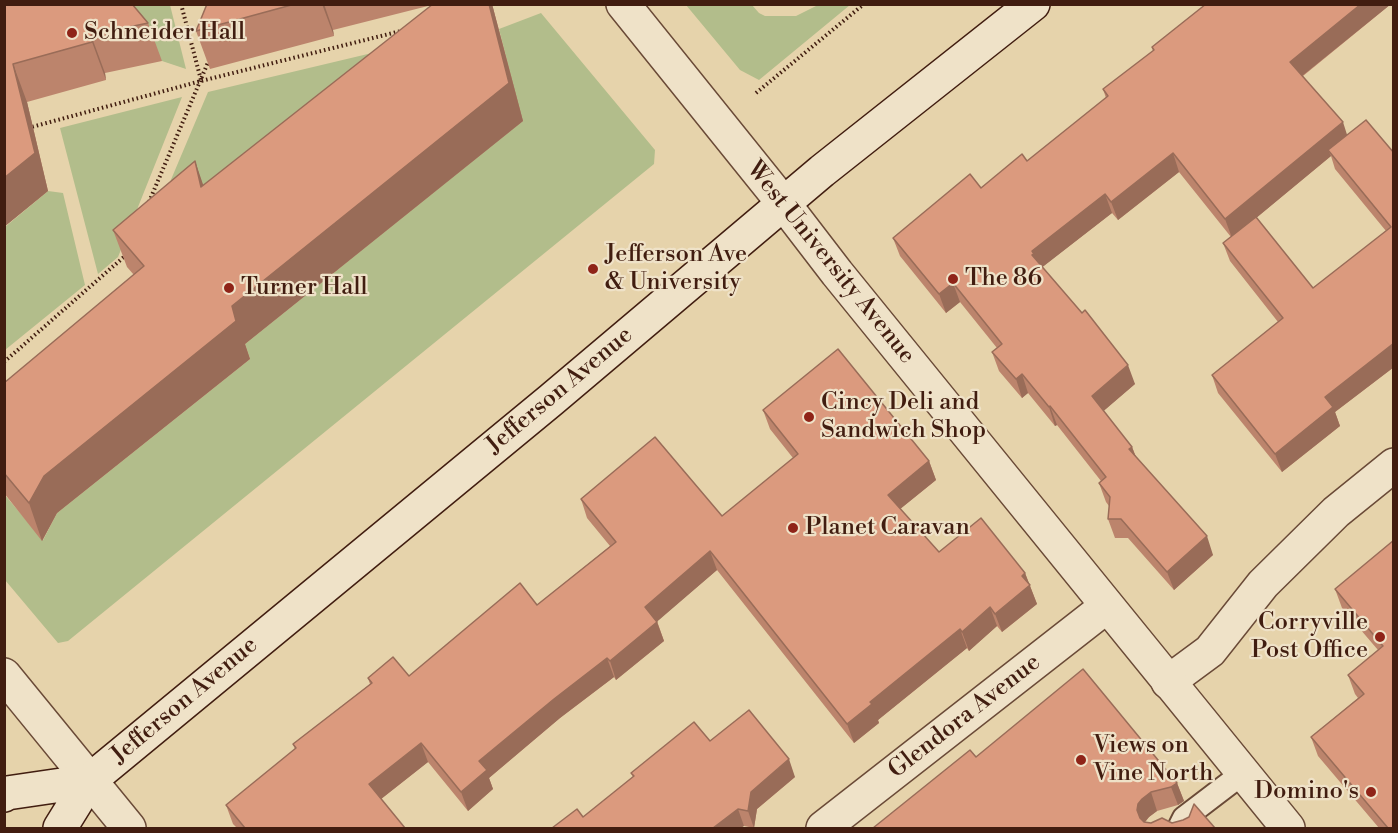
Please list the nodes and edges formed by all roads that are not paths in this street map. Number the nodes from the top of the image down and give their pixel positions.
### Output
1 (623, 4) edge
2 (1033, 4) edge
3 (784, 204) junction
4 (1394, 465) edge
5 (1107, 606) junction
6 (4, 675) edge
7 (1168, 682) junction
8 (1243, 773) junction
9 (89, 781) junction
10 (4, 795) edge
11 (1183, 825) edge
12 (60, 828) edge
13 (129, 828) edge
14 (823, 828) edge
15 (1157, 828) edge
16 (1288, 828) edge

1 - 3 street, West University Avenue
2 - 3 street, Jefferson Avenue
3 - 5 street, West University Avenue
3 - 9 street, Jefferson Avenue
4 - 7 street
5 - 7 street, West University Avenue
5 - 14 street, Glendora Avenue
6 - 9 street
7 - 8 street, West University Avenue
8 - 11 lane
8 - 16 street, West University Avenue
9 - 10 street, Jefferson Avenue
9 - 12 street, Jefferson Avenue
9 - 13 street
11 - 15 lane

